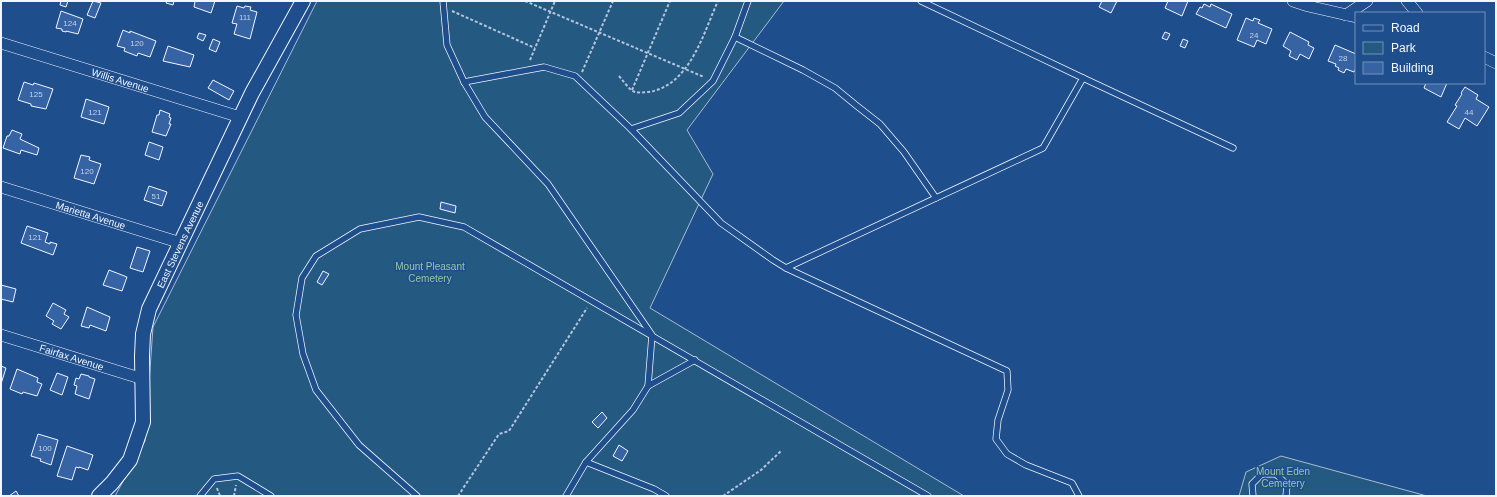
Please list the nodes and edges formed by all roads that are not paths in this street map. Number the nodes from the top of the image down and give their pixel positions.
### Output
1 (303, 1) edge
2 (444, 1) edge
3 (748, 1) edge
4 (921, 1) edge
5 (1293, 1) edge
6 (1367, 1) edge
7 (1406, 1) edge
8 (1355, 12) edge
9 (1416, 12) edge
10 (1351, 16) edge
11 (735, 37) junction
12 (1, 43) edge
13 (1485, 58) edge
14 (1496, 63) edge
15 (1083, 78) junction
16 (464, 82) junction
17 (240, 117) junction
18 (631, 129) junction
19 (1233, 148) dead end
20 (1, 187) edge
21 (936, 198) junction
22 (181, 243) junction
23 (786, 268) junction
24 (1, 334) edge
25 (652, 335) junction
26 (695, 360) junction
27 (143, 379) junction
28 (648, 386) junction
29 (586, 462) junction
30 (99, 496) edge
31 (200, 496) edge
32 (271, 496) edge
33 (417, 496) edge
34 (566, 496) edge
35 (666, 496) edge
36 (928, 496) edge
37 (1079, 496) edge
38 (1253, 496) edge
39 (1286, 496) edge

1 - 17 street, East Stevens Avenue
2 - 16 lane
3 - 11 lane
4 - 15 lane
5 - 10 street
6 - 8 street
7 - 9 street
11 - 18 lane
11 - 21 lane
12 - 17 street, Willis Avenue
13 - 14 street
15 - 19 lane
15 - 21 lane
16 - 18 lane
16 - 25 lane
17 - 22 street, East Stevens Avenue
18 - 23 lane
20 - 22 street, Marietta Avenue
21 - 23 lane
22 - 27 street, East Stevens Avenue
23 - 37 lane
24 - 27 street, Fairfax Avenue
25 - 26 lane
25 - 28 lane
25 - 33 lane
26 - 28 lane
26 - 36 lane
27 - 30 street, East Stevens Avenue
28 - 29 lane
29 - 34 lane
29 - 35 lane
31 - 32 lane
38 - 39 lane

